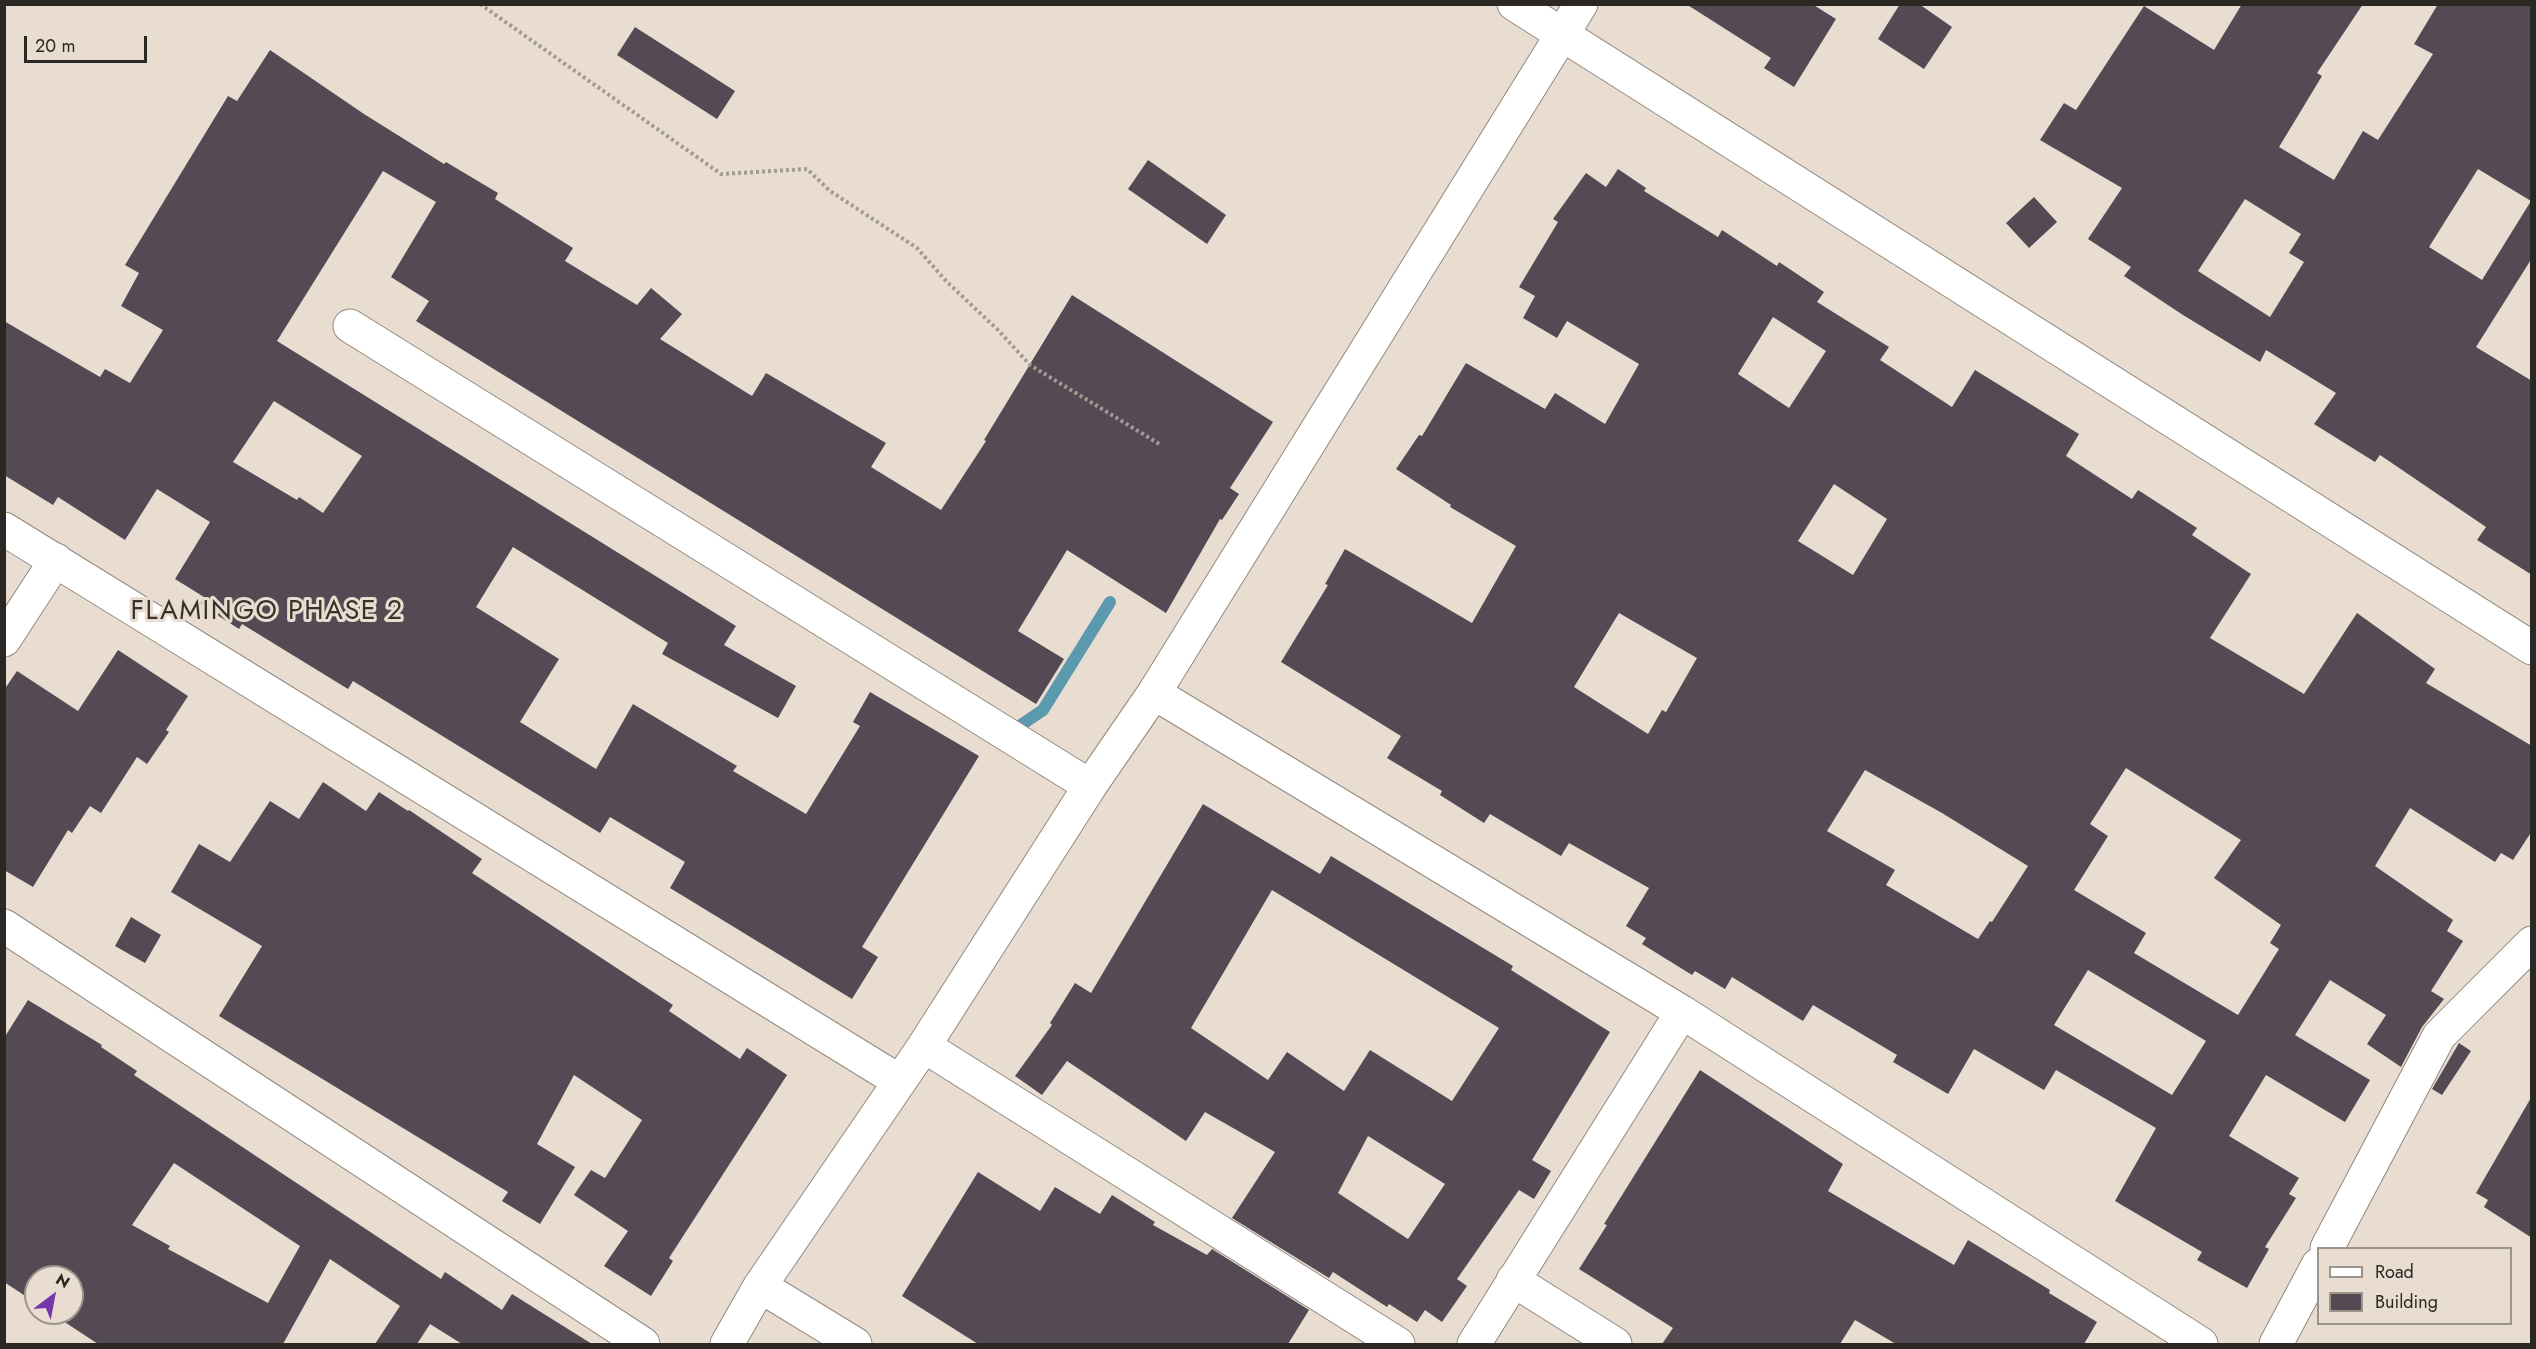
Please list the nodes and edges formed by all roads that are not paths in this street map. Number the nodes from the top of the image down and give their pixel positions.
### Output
1 (1514, 4) edge
2 (1581, 4) edge
3 (1562, 34) junction
4 (350, 326) dead end
5 (4, 529) edge
6 (56, 560) junction
7 (4, 640) edge
8 (2532, 648) edge
9 (1154, 693) junction
10 (1090, 786) junction
11 (4, 926) edge
12 (2532, 943) edge
13 (1682, 1012) junction
14 (924, 1046) junction
15 (898, 1080) junction
16 (2328, 1247) edge
17 (2317, 1269) edge
18 (1513, 1280) junction
19 (760, 1286) junction
20 (643, 1344) edge
21 (727, 1344) edge
22 (855, 1344) edge
23 (1398, 1344) edge
24 (1474, 1344) edge
25 (1615, 1344) edge
26 (2201, 1344) edge
27 (2276, 1344) edge

1 - 3 street
2 - 3 street
3 - 8 street
3 - 9 street
4 - 10 street
5 - 6 street
6 - 7 street
6 - 15 street
9 - 10 street
9 - 13 street
10 - 14 street
11 - 20 street
12 - 16 street
13 - 18 street
13 - 26 street
14 - 15 street
14 - 23 street
15 - 19 street
17 - 27 street
18 - 24 street
18 - 25 street
19 - 21 street
19 - 22 street

